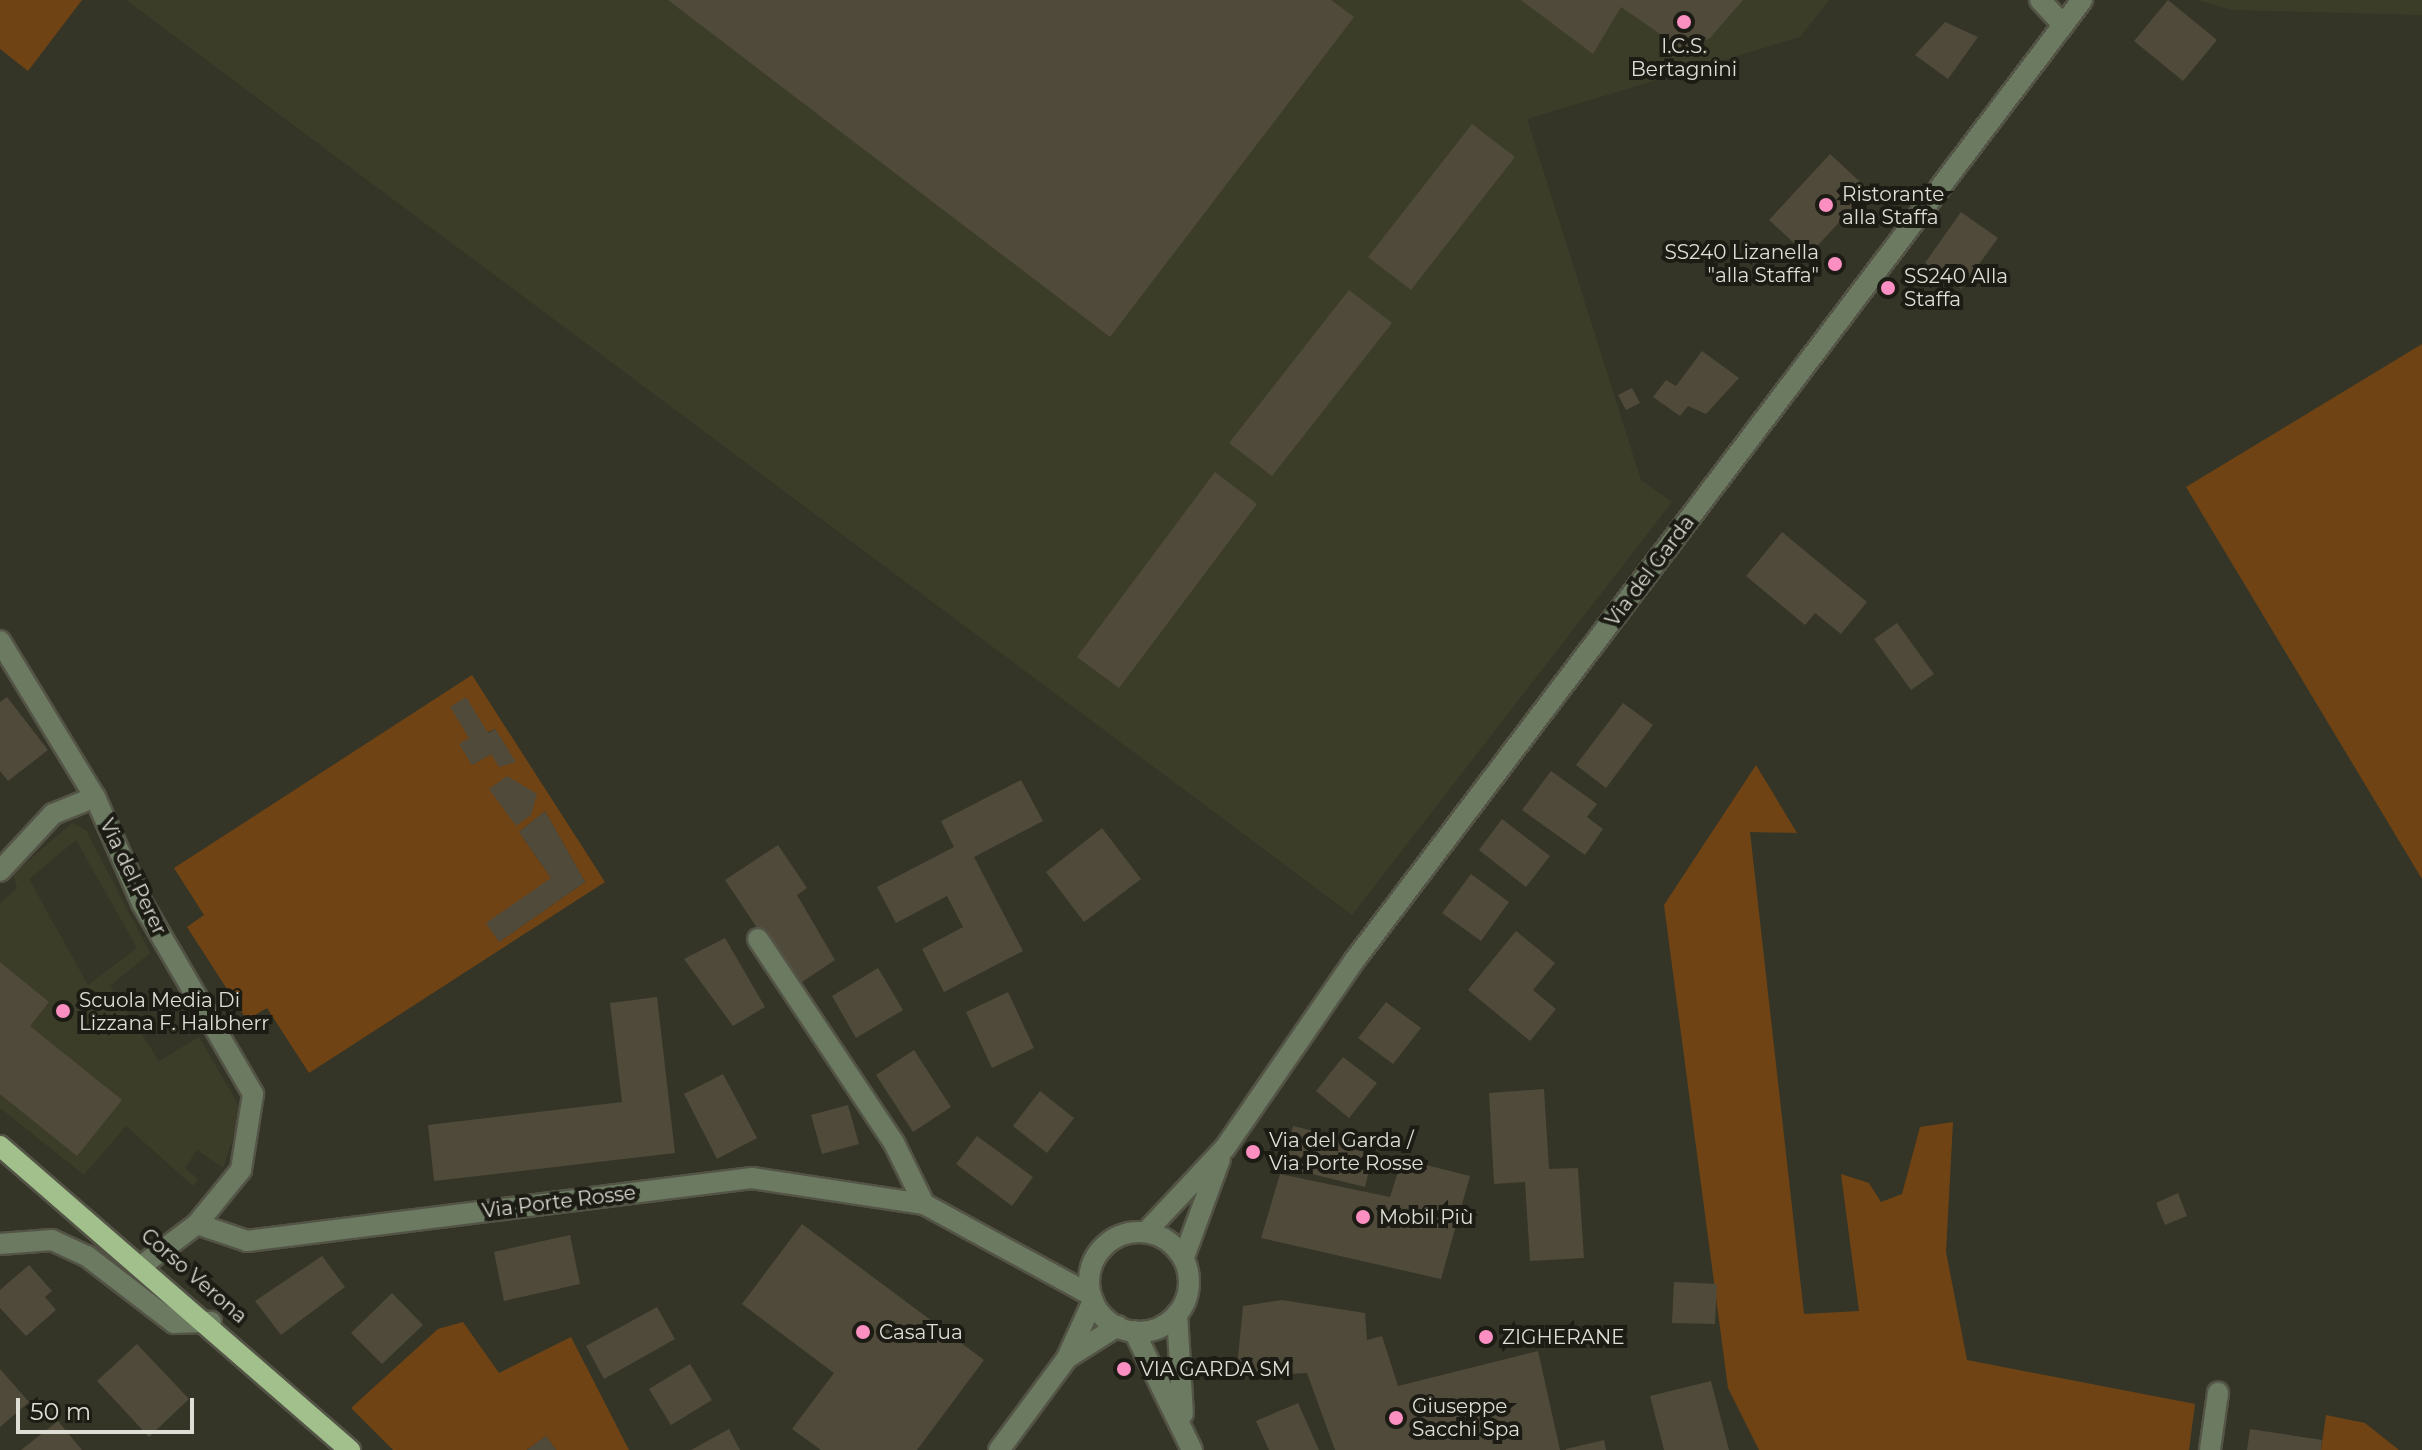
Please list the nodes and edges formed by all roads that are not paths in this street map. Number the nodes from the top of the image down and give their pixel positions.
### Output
1 (2040, 0) edge
2 (2082, 0) edge
3 (2063, 25) junction
4 (0, 641) edge
5 (95, 797) junction
6 (0, 871) edge
7 (758, 939) dead end
8 (0, 1146) edge
9 (1225, 1148) junction
10 (924, 1204) junction
11 (197, 1224) junction
12 (1146, 1232) junction
13 (0, 1244) edge
14 (1184, 1257) junction
15 (144, 1264) junction
16 (1092, 1266) junction
17 (1052, 1273) junction
18 (1092, 1298) junction
19 (1177, 1314) junction
20 (211, 1322) junction
21 (1126, 1329) junction
22 (1067, 1358) junction
23 (2218, 1393) dead end
24 (1184, 1426) junction
25 (350, 1450) edge
26 (999, 1450) edge
27 (1192, 1450) edge
28 (2210, 1450) edge

1 - 3 street
2 - 3 street, Via del Garda
3 - 9 street, Via del Garda
4 - 5 street, Via del Perer
5 - 6 street
5 - 11 street, Via del Perer
7 - 10 street
8 - 15 main road, Corso Verona
9 - 12 street, Via del Garda
9 - 14 street, Via del Garda
10 - 11 street, Via Porte Rosse
10 - 17 street, Via Porte Rosse
11 - 15 street, Via del Perer
12 - 14 street
12 - 16 street
13 - 20 street
14 - 19 street
15 - 20 main road, Corso Verona
16 - 17 street
16 - 18 street
17 - 18 street, Via Porte Rosse
18 - 21 street
18 - 22 street
19 - 21 street
19 - 24 street
20 - 25 main road, Corso Verona
21 - 22 street
21 - 24 street
22 - 26 street
23 - 28 street
24 - 27 street

